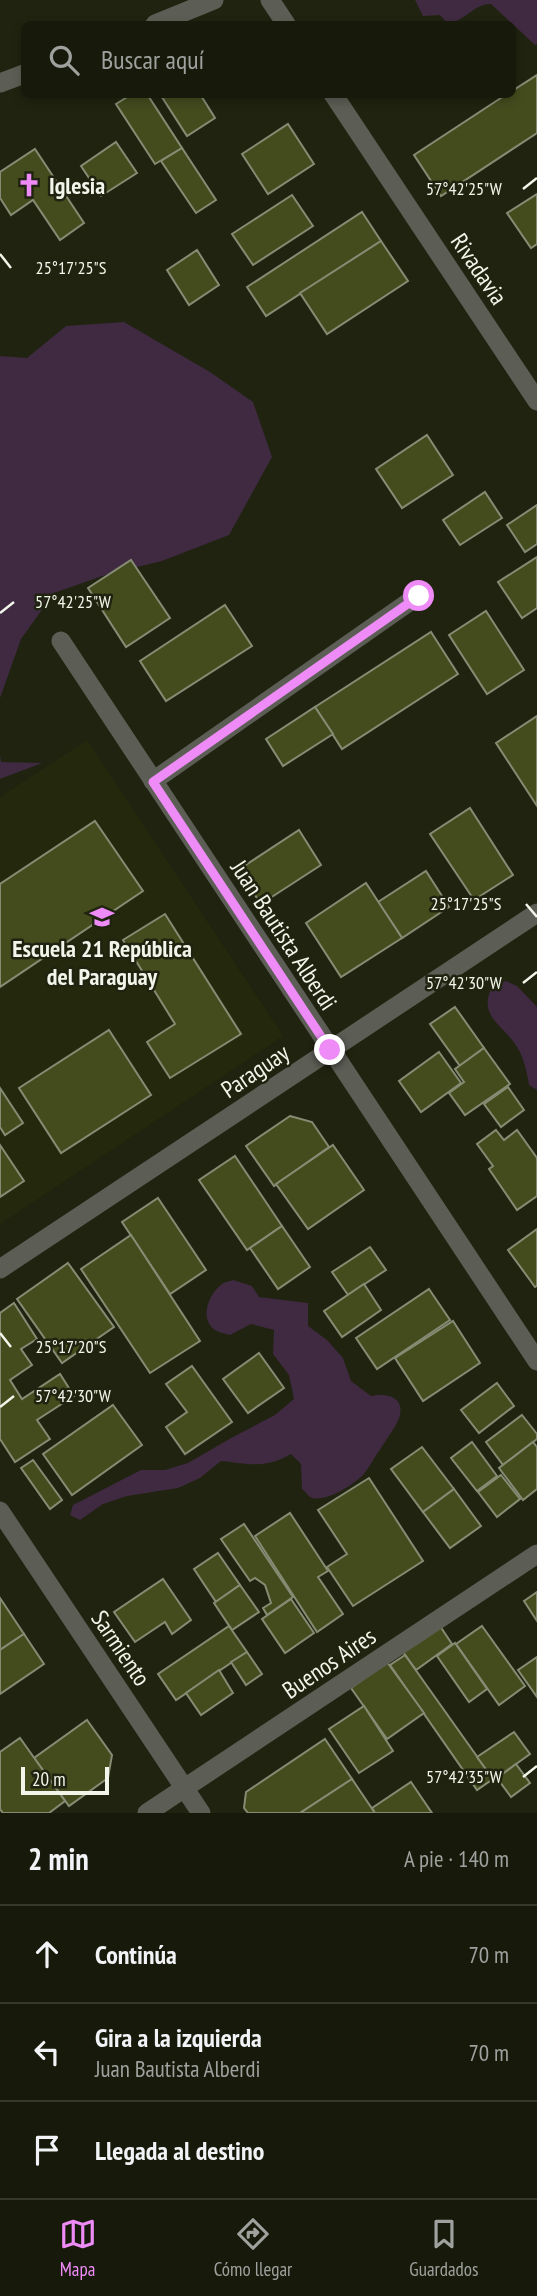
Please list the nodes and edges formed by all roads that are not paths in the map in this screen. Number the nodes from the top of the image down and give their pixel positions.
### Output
1 (214, 0) edge
2 (270, 0) edge
3 (162, 21) edge
4 (284, 21) edge
5 (21, 75) edge
6 (0, 83) edge
7 (336, 98) edge
8 (537, 401) edge
9 (419, 596) dead end
10 (61, 641) dead end
11 (153, 782) junction
12 (537, 913) edge
13 (330, 1050) junction
14 (0, 1269) edge
15 (537, 1361) edge
16 (0, 1511) edge
17 (537, 1555) edge
18 (185, 1788) junction
19 (147, 1813) edge
20 (201, 1813) edge

1 - 3 street
2 - 4 street
5 - 6 street
7 - 8 street, Rivadavia
9 - 11 street
10 - 11 street, Juan Bautista Alberdi
11 - 13 street, Juan Bautista Alberdi
12 - 13 street, Paraguay
13 - 14 street, Paraguay
13 - 15 street, Juan Bautista Alberdi
16 - 18 street, Sarmiento
17 - 18 street, Buenos Aires
18 - 19 street, Buenos Aires
18 - 20 street, Sarmiento

